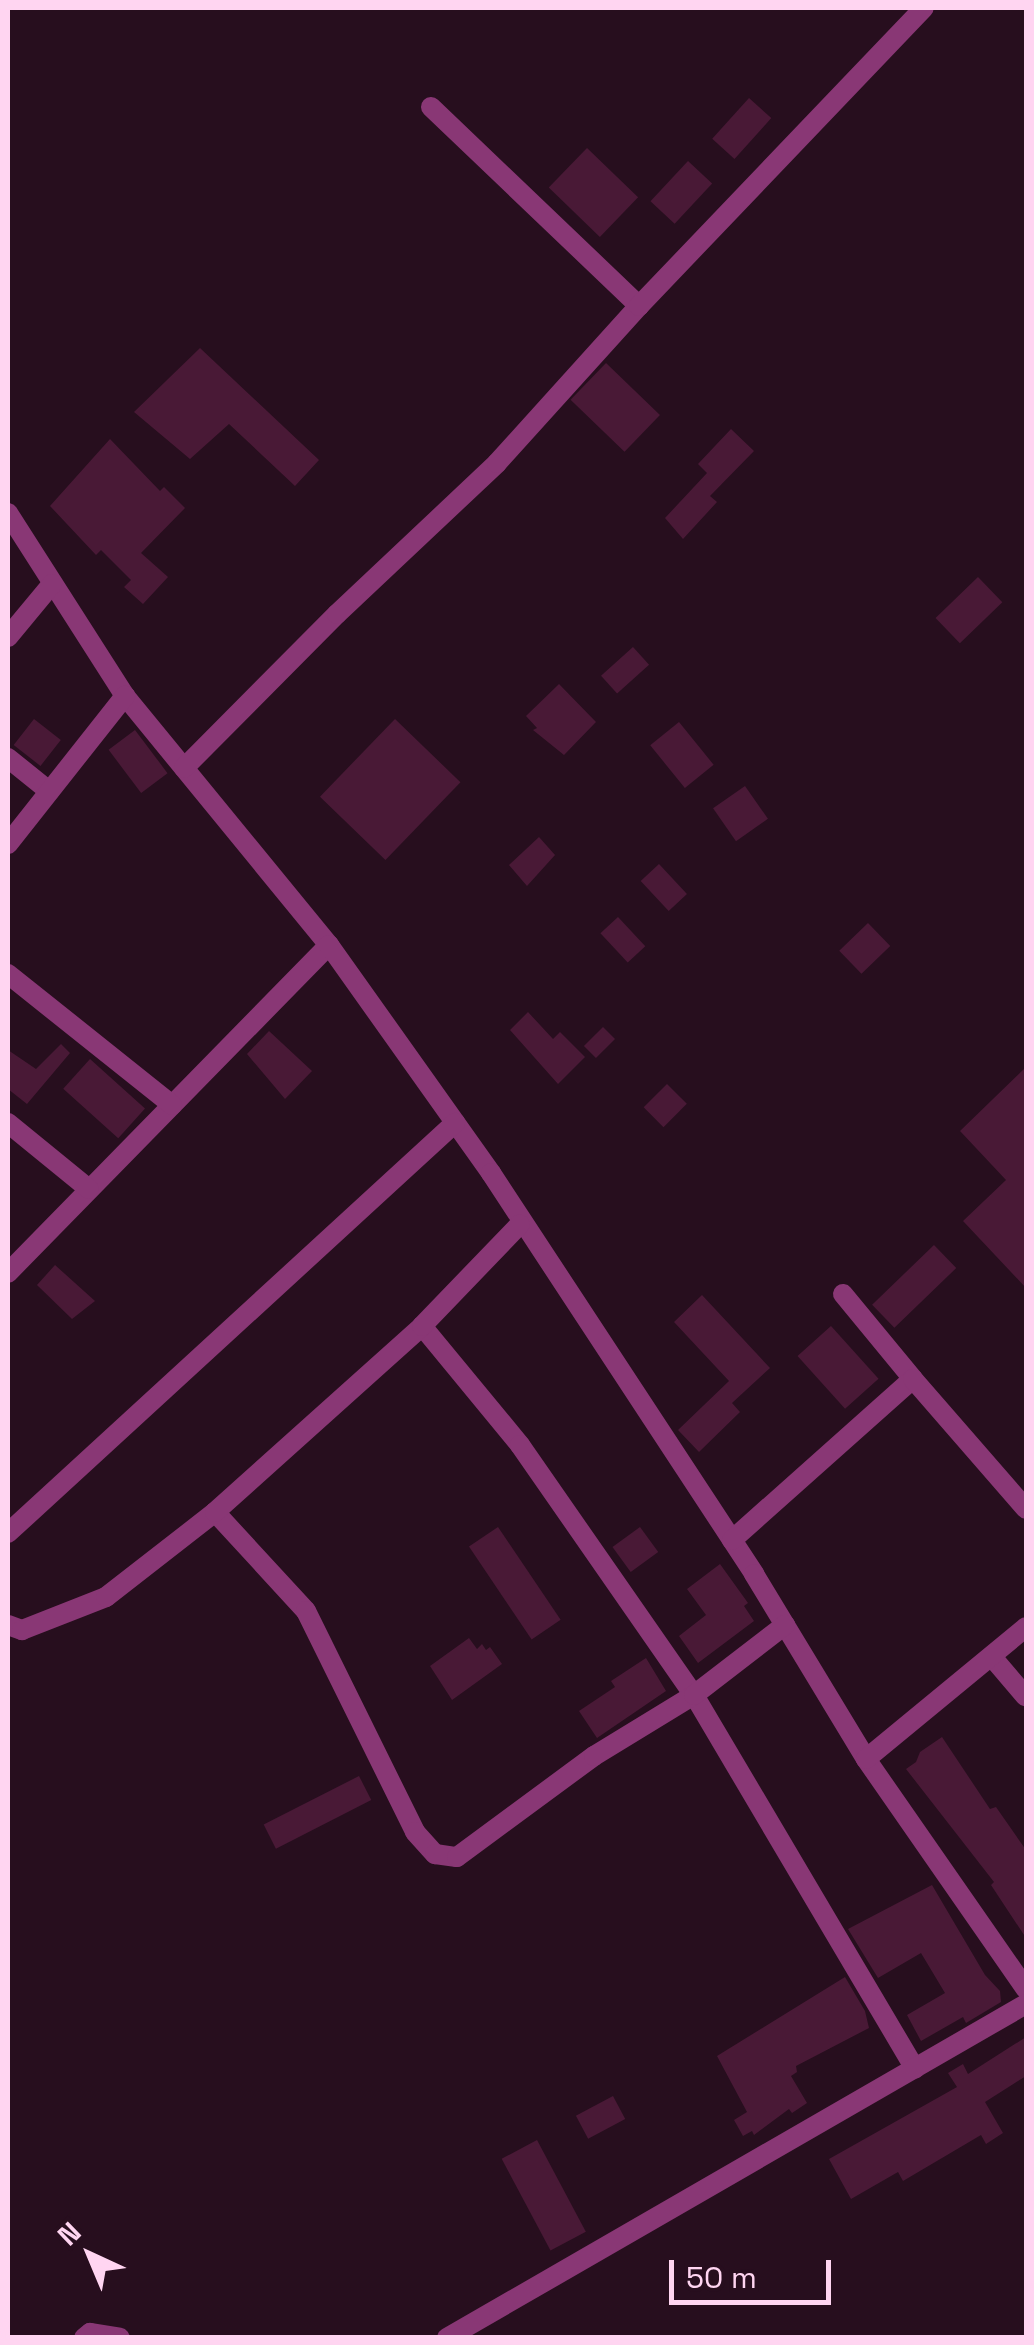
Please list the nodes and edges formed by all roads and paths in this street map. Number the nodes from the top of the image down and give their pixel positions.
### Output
1 (924, 8) edge
2 (431, 108) dead end
3 (640, 306) junction
4 (8, 512) edge
5 (52, 584) junction
6 (8, 638) edge
7 (125, 696) junction
8 (8, 758) edge
9 (184, 768) junction
10 (50, 791) junction
11 (8, 844) edge
12 (329, 945) junction
13 (8, 974) edge
14 (172, 1105) junction
15 (8, 1123) edge
16 (456, 1123) junction
17 (89, 1189) junction
18 (520, 1224) junction
19 (8, 1272) edge
20 (843, 1294) dead end
21 (422, 1326) junction
22 (913, 1379) junction
23 (1026, 1508) edge
24 (215, 1512) junction
25 (8, 1532) edge
26 (732, 1540) junction
27 (8, 1625) edge
28 (785, 1625) junction
29 (1026, 1627) edge
30 (992, 1657) junction
31 (694, 1695) junction
32 (1026, 1698) edge
33 (866, 1759) junction
34 (1026, 1988) edge
35 (1026, 2004) edge
36 (915, 2068) junction
37 (84, 2338) edge
38 (120, 2338) edge
39 (447, 2338) edge

1 - 3 street
2 - 3 street
3 - 9 street
4 - 5 street
5 - 6 street
5 - 7 street
7 - 9 street
7 - 10 street
8 - 10 street
9 - 12 street
10 - 11 street
12 - 14 street
12 - 16 street
13 - 14 street
14 - 17 street
15 - 17 street
16 - 18 street
16 - 25 street
17 - 19 street
18 - 21 street
18 - 26 street
20 - 22 street
21 - 24 street
21 - 31 street
22 - 23 street
22 - 26 street
24 - 27 street
24 - 31 street
26 - 28 street
28 - 31 street
28 - 33 street
29 - 30 street
30 - 32 street
30 - 33 street
31 - 36 street
33 - 34 street
35 - 36 street
36 - 39 street
37 - 38 street

